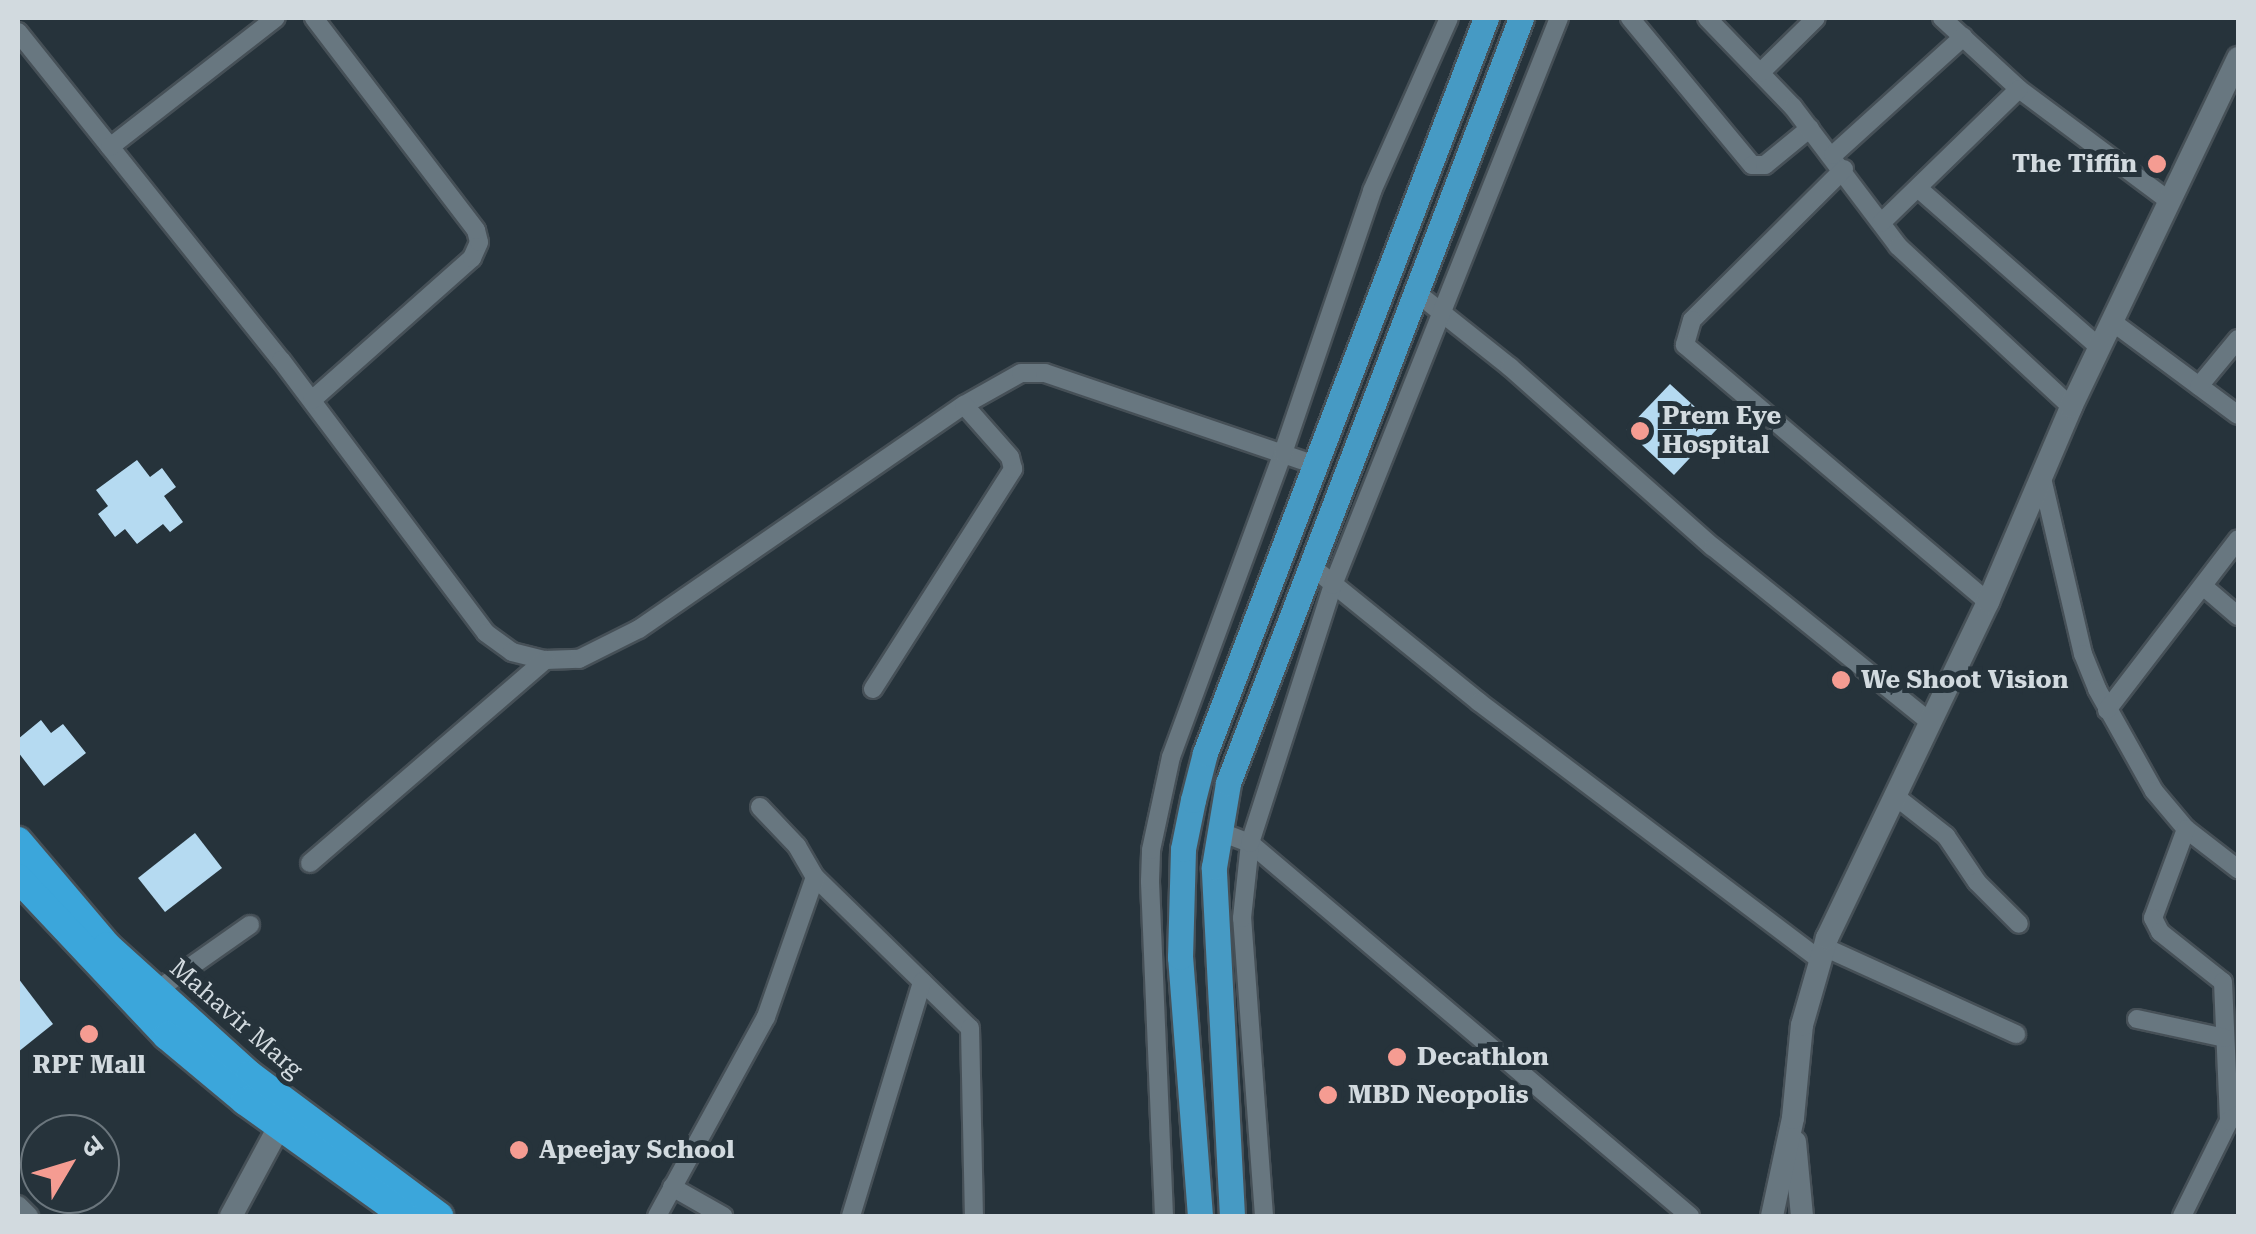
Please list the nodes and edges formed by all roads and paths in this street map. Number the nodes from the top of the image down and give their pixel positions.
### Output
1 (276, 18) edge
2 (314, 18) edge
3 (1448, 18) edge
4 (1486, 18) edge
5 (1521, 18) edge
6 (1559, 18) edge
7 (1630, 18) edge
8 (1707, 18) edge
9 (1816, 18) edge
10 (1942, 18) edge
11 (18, 32) edge
12 (1963, 36) junction
13 (2238, 58) edge
14 (1760, 73) junction
15 (2019, 89) junction
16 (1810, 128) junction
17 (110, 146) junction
18 (1839, 162) junction
19 (1918, 189) junction
20 (2168, 200) junction
21 (1881, 223) junction
22 (1416, 293) junction
23 (1443, 314) junction
24 (2114, 323) junction
25 (2238, 339) edge
26 (2100, 348) junction
27 (2199, 386) junction
28 (312, 400) junction
29 (964, 405) junction
30 (2071, 407) junction
31 (2238, 415) edge
32 (1283, 452) junction
33 (1315, 464) junction
34 (2042, 478) junction
35 (2238, 539) edge
36 (1311, 566) junction
37 (1333, 584) junction
38 (2203, 586) junction
39 (1988, 602) junction
40 (2238, 616) edge
41 (545, 660) junction
42 (873, 690) dead end
43 (2107, 710) junction
44 (1930, 722) junction
45 (1895, 796) junction
46 (760, 807) dead end
47 (2186, 829) junction
48 (1218, 831) junction
49 (18, 841) edge
50 (1250, 843) junction
51 (310, 863) dead end
52 (1214, 867) junction
53 (2238, 869) edge
54 (815, 876) junction
55 (18, 878) edge
56 (2018, 924) dead end
57 (250, 925) dead end
58 (1821, 953) junction
59 (922, 982) junction
60 (156, 990) junction
61 (2137, 1019) dead end
62 (2016, 1034) dead end
63 (2225, 1038) junction
64 (285, 1116) junction
65 (1793, 1118) junction
66 (2234, 1118) edge
67 (672, 1187) junction
68 (18, 1206) edge
69 (30, 1216) edge
70 (232, 1216) edge
71 (405, 1216) edge
72 (439, 1216) edge
73 (657, 1216) edge
74 (723, 1216) edge
75 (851, 1216) edge
76 (974, 1216) edge
77 (1164, 1216) edge
78 (1200, 1216) edge
79 (1218, 1216) edge
80 (1232, 1216) edge
81 (1264, 1216) edge
82 (1690, 1216) edge
83 (1772, 1216) edge
84 (1802, 1216) edge
85 (2182, 1216) edge

1 - 17 street
2 - 28 street
3 - 32 street
4 - 33 main road
5 - 22 main road
6 - 23 street
7 - 16 street
8 - 14 street
9 - 14 street
10 - 12 street
11 - 17 street
12 - 15 street
12 - 18 street
13 - 20 street
14 - 16 street
15 - 19 street
15 - 20 street
16 - 18 street
17 - 28 street
18 - 21 street
18 - 39 street
19 - 21 street
19 - 26 street
20 - 24 street
21 - 30 street
22 - 23 street
22 - 36 main road
23 - 37 street
23 - 44 street
24 - 26 street
24 - 27 street
25 - 27 street
26 - 30 street
27 - 31 street
28 - 41 street
29 - 32 street
29 - 41 street
29 - 42 street
30 - 34 street
32 - 33 street
32 - 77 street
33 - 78 main road
34 - 39 street
34 - 43 street
35 - 38 street
36 - 37 street
36 - 48 main road
37 - 50 street
37 - 58 street
38 - 40 street
38 - 43 street
39 - 44 street
41 - 51 street
43 - 47 street
44 - 45 street
45 - 56 street
45 - 58 street
46 - 54 street
47 - 53 street
47 - 63 street
48 - 50 street
48 - 52 main road
49 - 60 highway, Mahavir Marg
50 - 81 street
50 - 82 street
52 - 79 main road
52 - 80 main road
54 - 59 street
54 - 67 street
55 - 64 highway, Mahavir Marg
57 - 60 street
58 - 62 street
58 - 65 street
59 - 75 street
59 - 76 street
60 - 64 highway, Mahavir Marg
61 - 63 street
63 - 66 street
64 - 70 street
64 - 71 highway, Mahavir Marg
64 - 72 highway, Mahavir Marg
65 - 83 street
65 - 84 street
66 - 85 street
67 - 73 street
67 - 74 street
68 - 69 street

